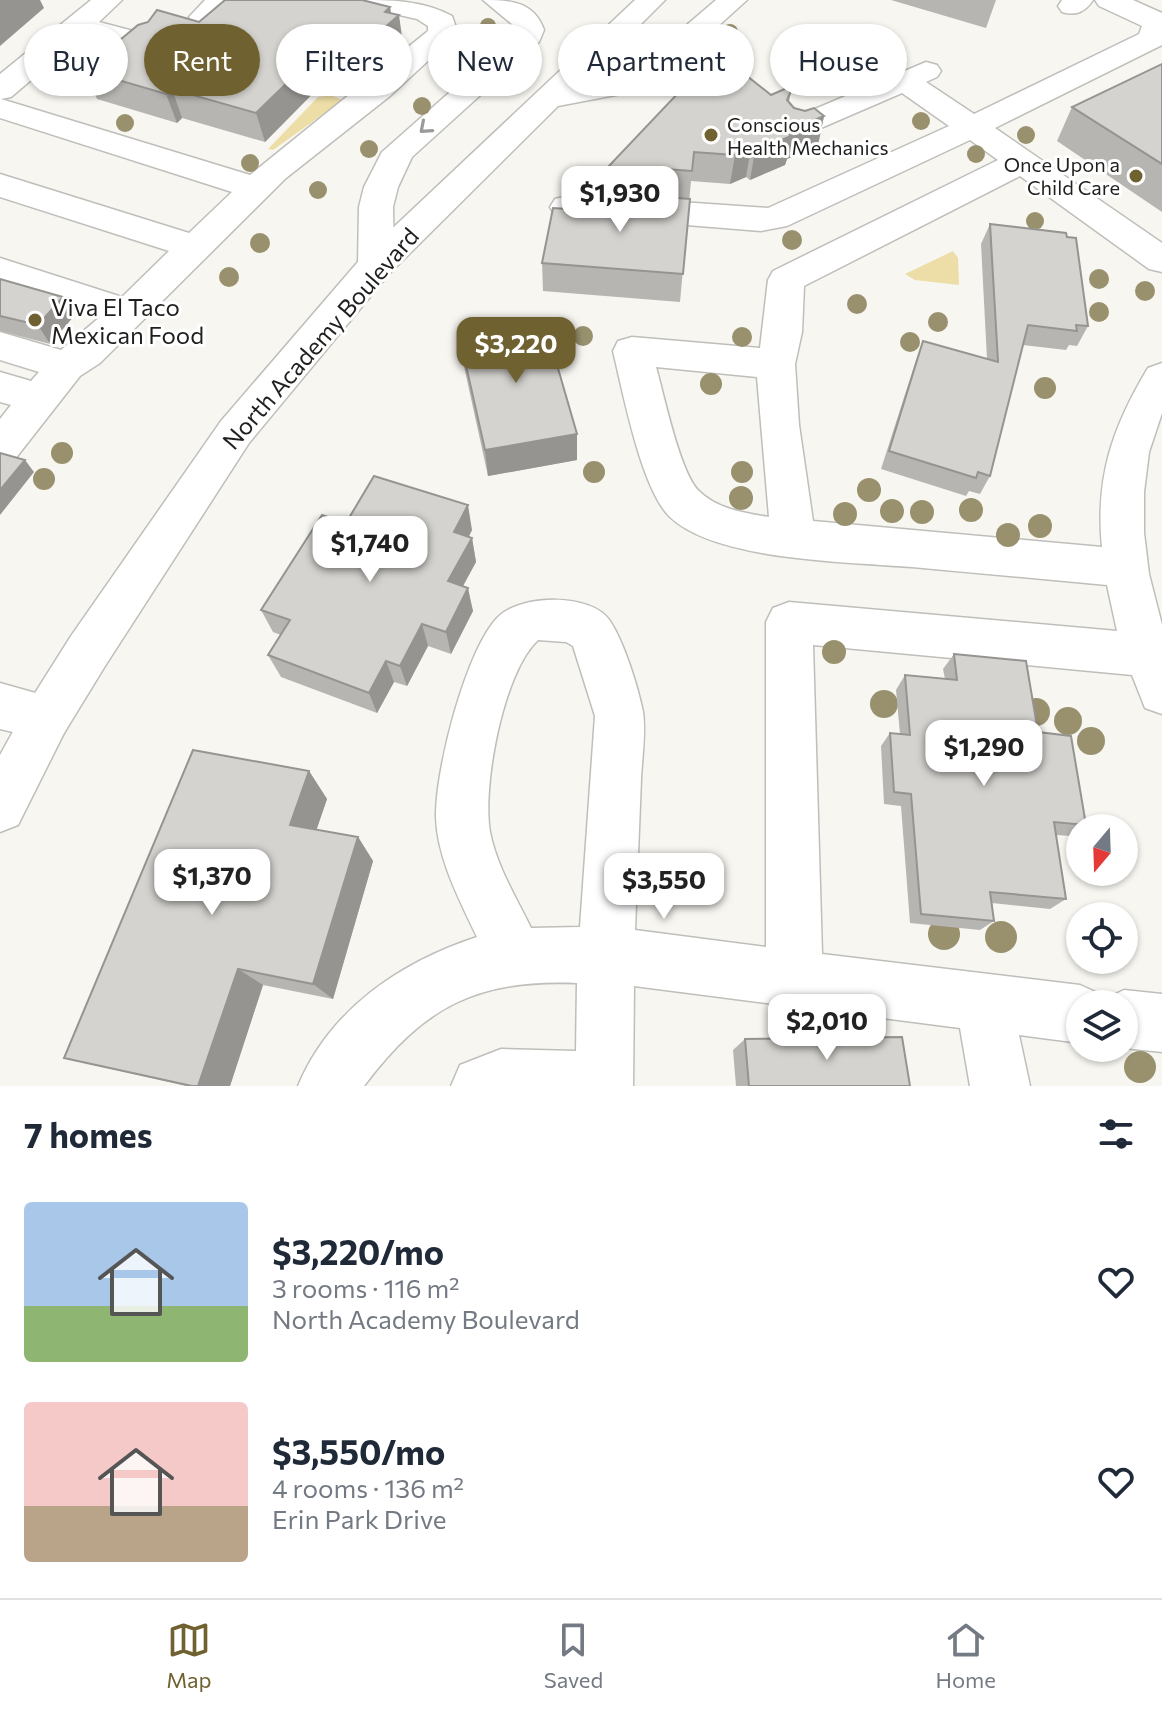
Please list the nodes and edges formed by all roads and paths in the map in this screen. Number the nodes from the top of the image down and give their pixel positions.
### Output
1 (108, 0) edge
2 (370, 0) edge
3 (497, 0) edge
4 (651, 0) edge
5 (733, 0) edge
6 (1109, 0) edge
7 (432, 6) edge
8 (1160, 22) edge
9 (80, 24) edge
10 (24, 70) edge
11 (0, 90) edge
12 (549, 98) junction
13 (0, 108) edge
14 (800, 127) edge
15 (972, 127) junction
16 (1021, 162) junction
17 (0, 185) edge
18 (255, 188) junction
19 (567, 207) edge
20 (761, 220) junction
21 (195, 247) junction
22 (1162, 260) edge
23 (376, 265) junction
24 (0, 270) edge
25 (789, 277) junction
26 (127, 312) junction
27 (0, 346) edge
28 (776, 364) junction
29 (66, 366) junction
30 (1162, 378) edge
31 (0, 387) edge
32 (39, 399) junction
33 (0, 448) edge
34 (793, 538) junction
35 (1127, 568) junction
36 (1155, 673) edge
37 (0, 706) edge
38 (47, 717) junction
39 (0, 807) edge
40 (606, 954) junction
41 (517, 959) junction
42 (794, 979) junction
43 (984, 1001) junction
44 (1066, 1012) edge
45 (1138, 1020) edge
46 (1162, 1023) edge
47 (328, 1086) edge
48 (481, 1086) edge
49 (1000, 1086) edge

1 - 9 main road
2 - 7 main road
3 -> 23 main road
4 - 12 main road, North Academy Boulevard
5 - 12 main road
6 - 8 main road
7 - 18 main road
8 - 15 main road
10 - 11 main road
12 - 23 main road, North Academy Boulevard
13 - 18 main road
14 - 15 main road
15 - 16 main road
15 - 20 main road
16 - 22 main road
16 - 25 main road
17 - 21 main road
18 - 21 main road
19 - 20 main road
20 - 25 main road
21 - 26 main road
23 - 38 main road, North Academy Boulevard
24 - 26 main road
25 - 28 main road
26 - 29 main road
27 - 29 main road
28 - 34 main road
28 - 34 main road
29 - 32 main road
30 - 35 main road
31 - 32 main road
32 - 33 main road
34 - 35 main road
35 - 36 main road
36 - 42 main road
37 - 38 main road
38 - 39 main road, North Academy Boulevard
40 - 41 main road
40 - 41 main road
40 - 42 main road
40 - 48 main road
41 - 47 main road
42 - 43 main road
43 - 44 main road
43 - 49 main road
45 - 46 main road

